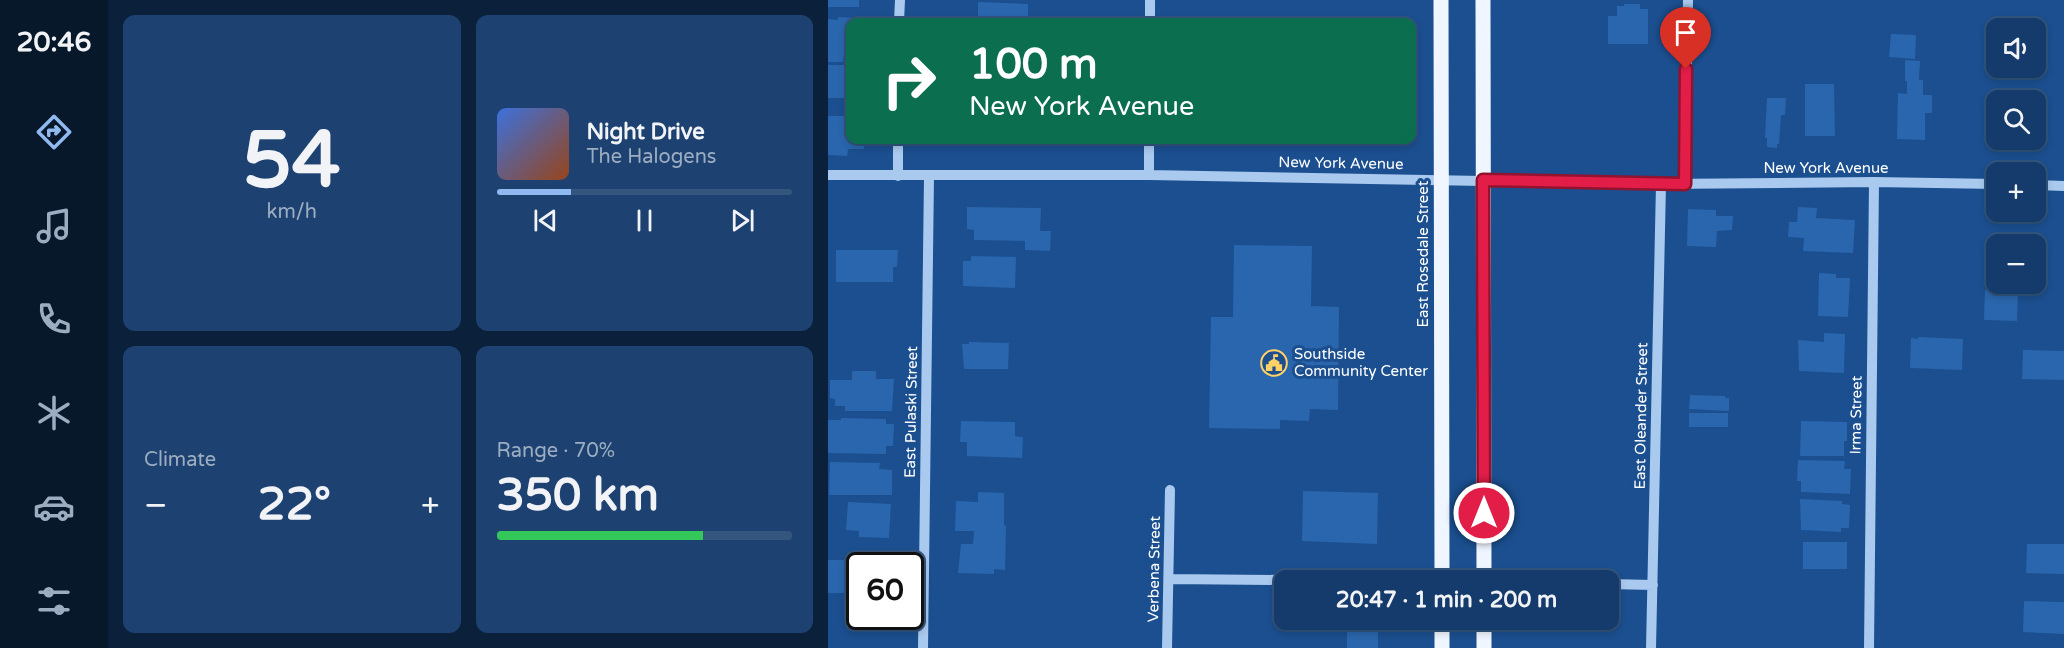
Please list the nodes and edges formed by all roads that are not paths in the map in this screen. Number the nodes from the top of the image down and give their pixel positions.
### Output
1 (900, 0) edge
2 (1150, 0) edge
3 (1441, 0) edge
4 (1483, 0) edge
5 (1688, 0) edge
6 (899, 18) edge
7 (1150, 18) edge
8 (898, 144) edge
9 (1149, 144) edge
10 (828, 175) edge
11 (1149, 175) junction
12 (898, 176) junction
13 (928, 177) junction
14 (1441, 180) junction
15 (1483, 180) junction
16 (1874, 182) junction
17 (1661, 184) junction
18 (1685, 184) junction
19 (1986, 184) edge
20 (2046, 185) edge
21 (2064, 186) edge
22 (1170, 490) dead end
23 (1443, 570) edge
24 (1484, 570) edge
25 (1169, 579) junction
26 (1274, 580) edge
27 (1619, 584) edge
28 (1653, 585) junction
29 (1442, 630) edge
30 (1484, 630) edge
31 (923, 648) edge
32 (1167, 648) edge
33 (1442, 648) edge
34 (1484, 648) edge
35 (1651, 648) edge
36 (1869, 648) edge

1 - 6 street
2 - 7 street
3 - 14 main road, East Rosedale Street
4 - 15 main road
5 - 18 street
8 - 12 street
9 - 11 street
10 - 12 street, New York Avenue
11 - 13 street, New York Avenue
11 - 14 street, New York Avenue
12 - 13 street, New York Avenue
13 - 31 street, East Pulaski Street
14 - 15 street, New York Avenue
14 - 23 main road, East Rosedale Street
15 - 17 street, New York Avenue
15 - 24 main road
16 - 18 street, New York Avenue
16 - 19 street, New York Avenue
16 - 36 street, Irma Street
17 - 18 street, New York Avenue
17 - 28 street, East Oleander Street
20 - 21 street
22 - 25 street, Verbena Street
25 - 26 street
25 - 32 street, Verbena Street
27 - 28 street
28 - 35 street, East Oleander Street
29 - 33 main road
30 - 34 main road

